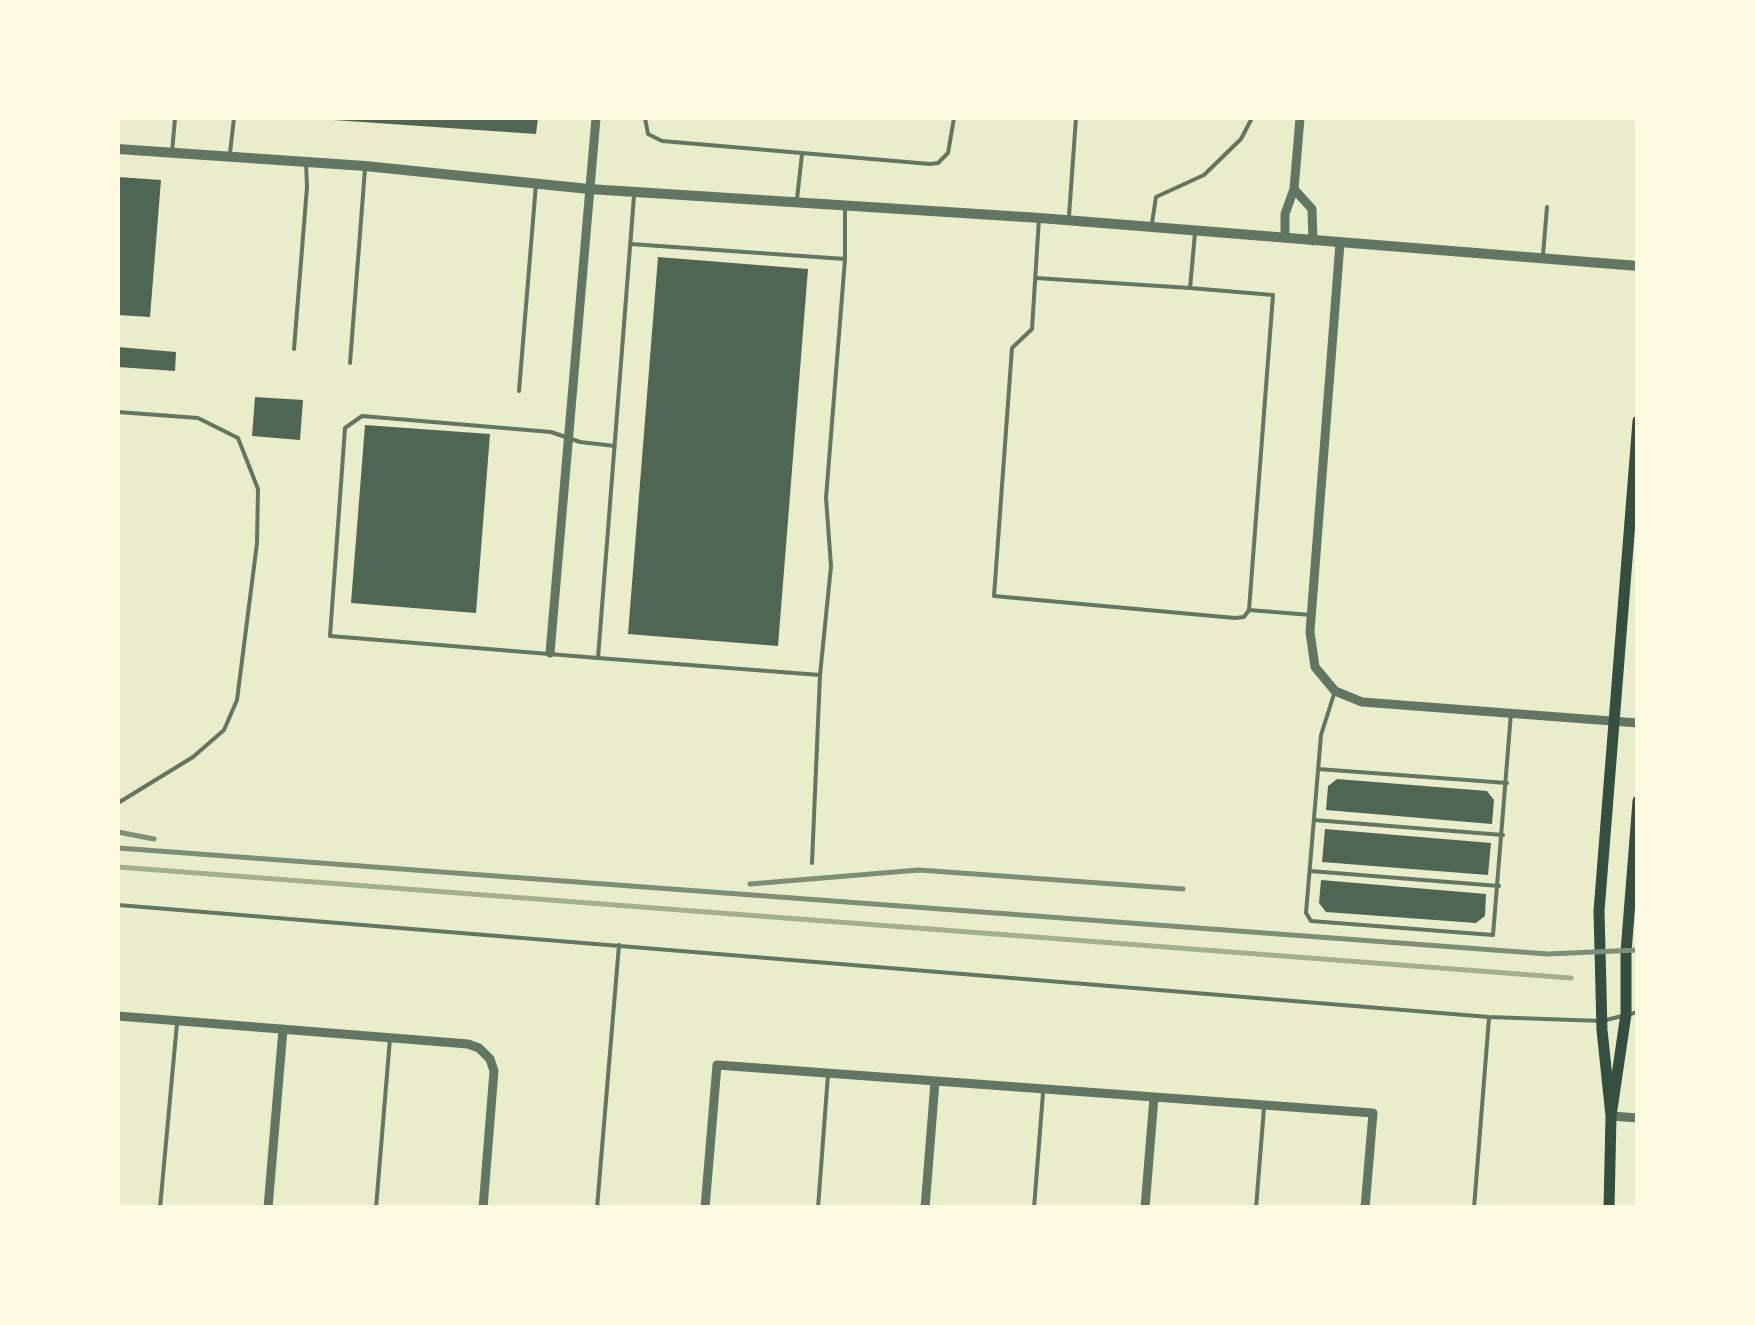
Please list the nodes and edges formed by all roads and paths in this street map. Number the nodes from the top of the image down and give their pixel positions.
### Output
1 (175, 118) edge
2 (234, 118) edge
3 (596, 118) edge
4 (645, 118) edge
5 (954, 118) edge
6 (1076, 118) edge
7 (1252, 118) edge
8 (1300, 118) edge
9 (118, 149) edge
10 (172, 153) junction
11 (802, 154) junction
12 (230, 157) junction
13 (306, 162) junction
14 (365, 166) junction
15 (536, 184) junction
16 (589, 189) junction
17 (1294, 190) junction
18 (635, 192) junction
19 (797, 204) junction
20 (846, 207) junction
21 (1548, 207) dead end
22 (1040, 218) junction
23 (1068, 220) junction
24 (1151, 227) junction
25 (1195, 231) junction
26 (1285, 238) junction
27 (1313, 241) junction
28 (630, 244) junction
29 (1340, 244) junction
30 (845, 258) junction
31 (1542, 260) junction
32 (1638, 266) edge
33 (1036, 278) junction
34 (1190, 288) junction
35 (294, 348) dead end
36 (350, 363) dead end
37 (520, 390) dead end
38 (118, 412) edge
39 (1638, 421) edge
40 (568, 438) junction
41 (615, 446) junction
42 (1249, 610) junction
43 (1312, 615) junction
44 (550, 652) junction
45 (598, 658) junction
46 (820, 676) junction
47 (1335, 692) junction
48 (1511, 713) junction
49 (1615, 721) junction
50 (1638, 722) edge
51 (1318, 769) junction
52 (1507, 783) junction
53 (1638, 800) edge
54 (118, 803) edge
55 (1314, 820) junction
56 (1503, 835) junction
57 (812, 864) dead end
58 (1310, 871) junction
59 (1499, 886) junction
60 (118, 905) edge
61 (619, 945) junction
62 (1632, 1013) edge
63 (118, 1016) edge
64 (1489, 1016) junction
65 (177, 1020) junction
66 (1602, 1021) junction
67 (282, 1028) junction
68 (390, 1037) junction
69 (828, 1074) junction
70 (935, 1082) junction
71 (1043, 1090) junction
72 (1154, 1098) junction
73 (1264, 1105) junction
74 (1611, 1116) junction
75 (1638, 1118) edge
76 (160, 1208) edge
77 (268, 1208) edge
78 (376, 1208) edge
79 (483, 1208) edge
80 (598, 1208) edge
81 (705, 1208) edge
82 (818, 1208) edge
83 (926, 1208) edge
84 (1034, 1208) edge
85 (1145, 1208) edge
86 (1256, 1208) edge
87 (1365, 1208) edge
88 (1474, 1208) edge
89 (1608, 1208) edge

1 - 10 lane
2 - 12 lane
3 - 16 street
4 - 11 lane
5 - 11 lane
6 - 23 lane
7 - 24 lane
8 - 17 street
9 - 10 street
10 - 12 street
11 - 19 lane
12 - 13 street
13 - 14 street
13 - 35 lane
14 - 15 street
14 - 36 lane
15 - 16 street
15 - 37 lane
16 - 18 street
16 - 40 street
17 - 26 street
17 - 27 street
18 - 19 street
18 - 28 lane
19 - 20 street
20 - 22 street
20 - 30 lane
21 - 31 lane
22 - 23 street
22 - 33 lane
23 - 24 street
24 - 25 street
25 - 26 street
25 - 34 lane
26 - 27 street
27 - 29 street
28 - 30 lane
28 - 41 lane
29 - 31 street
29 - 43 street
30 - 46 lane
31 - 32 street
33 - 34 lane
33 - 42 lane
34 - 42 lane
38 - 54 lane
39 - 49 main road
40 - 41 lane
40 - 44 street
40 - 44 lane
41 - 45 lane
42 - 43 lane
43 - 47 street
44 - 45 lane
45 - 46 lane
46 - 57 lane
47 - 48 street
47 - 51 lane
48 - 49 street
48 - 52 lane
49 - 50 street
49 - 66 main road
51 - 52 lane
51 - 55 lane
52 - 56 lane
53 - 62 main road
55 - 56 lane
55 - 58 lane
56 - 59 lane
58 - 59 lane
58 - 59 lane
60 - 61 lane
61 - 64 lane
61 - 80 lane
62 - 66 lane
62 - 74 main road
63 - 65 street
64 - 66 lane
64 - 88 lane
65 - 67 street
65 - 76 lane
66 - 74 main road
67 - 68 street
67 - 77 street
68 - 78 lane
68 - 79 street
69 - 70 street
69 - 81 street
69 - 82 lane
70 - 71 street
70 - 83 street
71 - 72 street
71 - 84 lane
72 - 73 street
72 - 85 street
73 - 86 lane
73 - 87 street
74 - 75 street
74 - 89 main road

